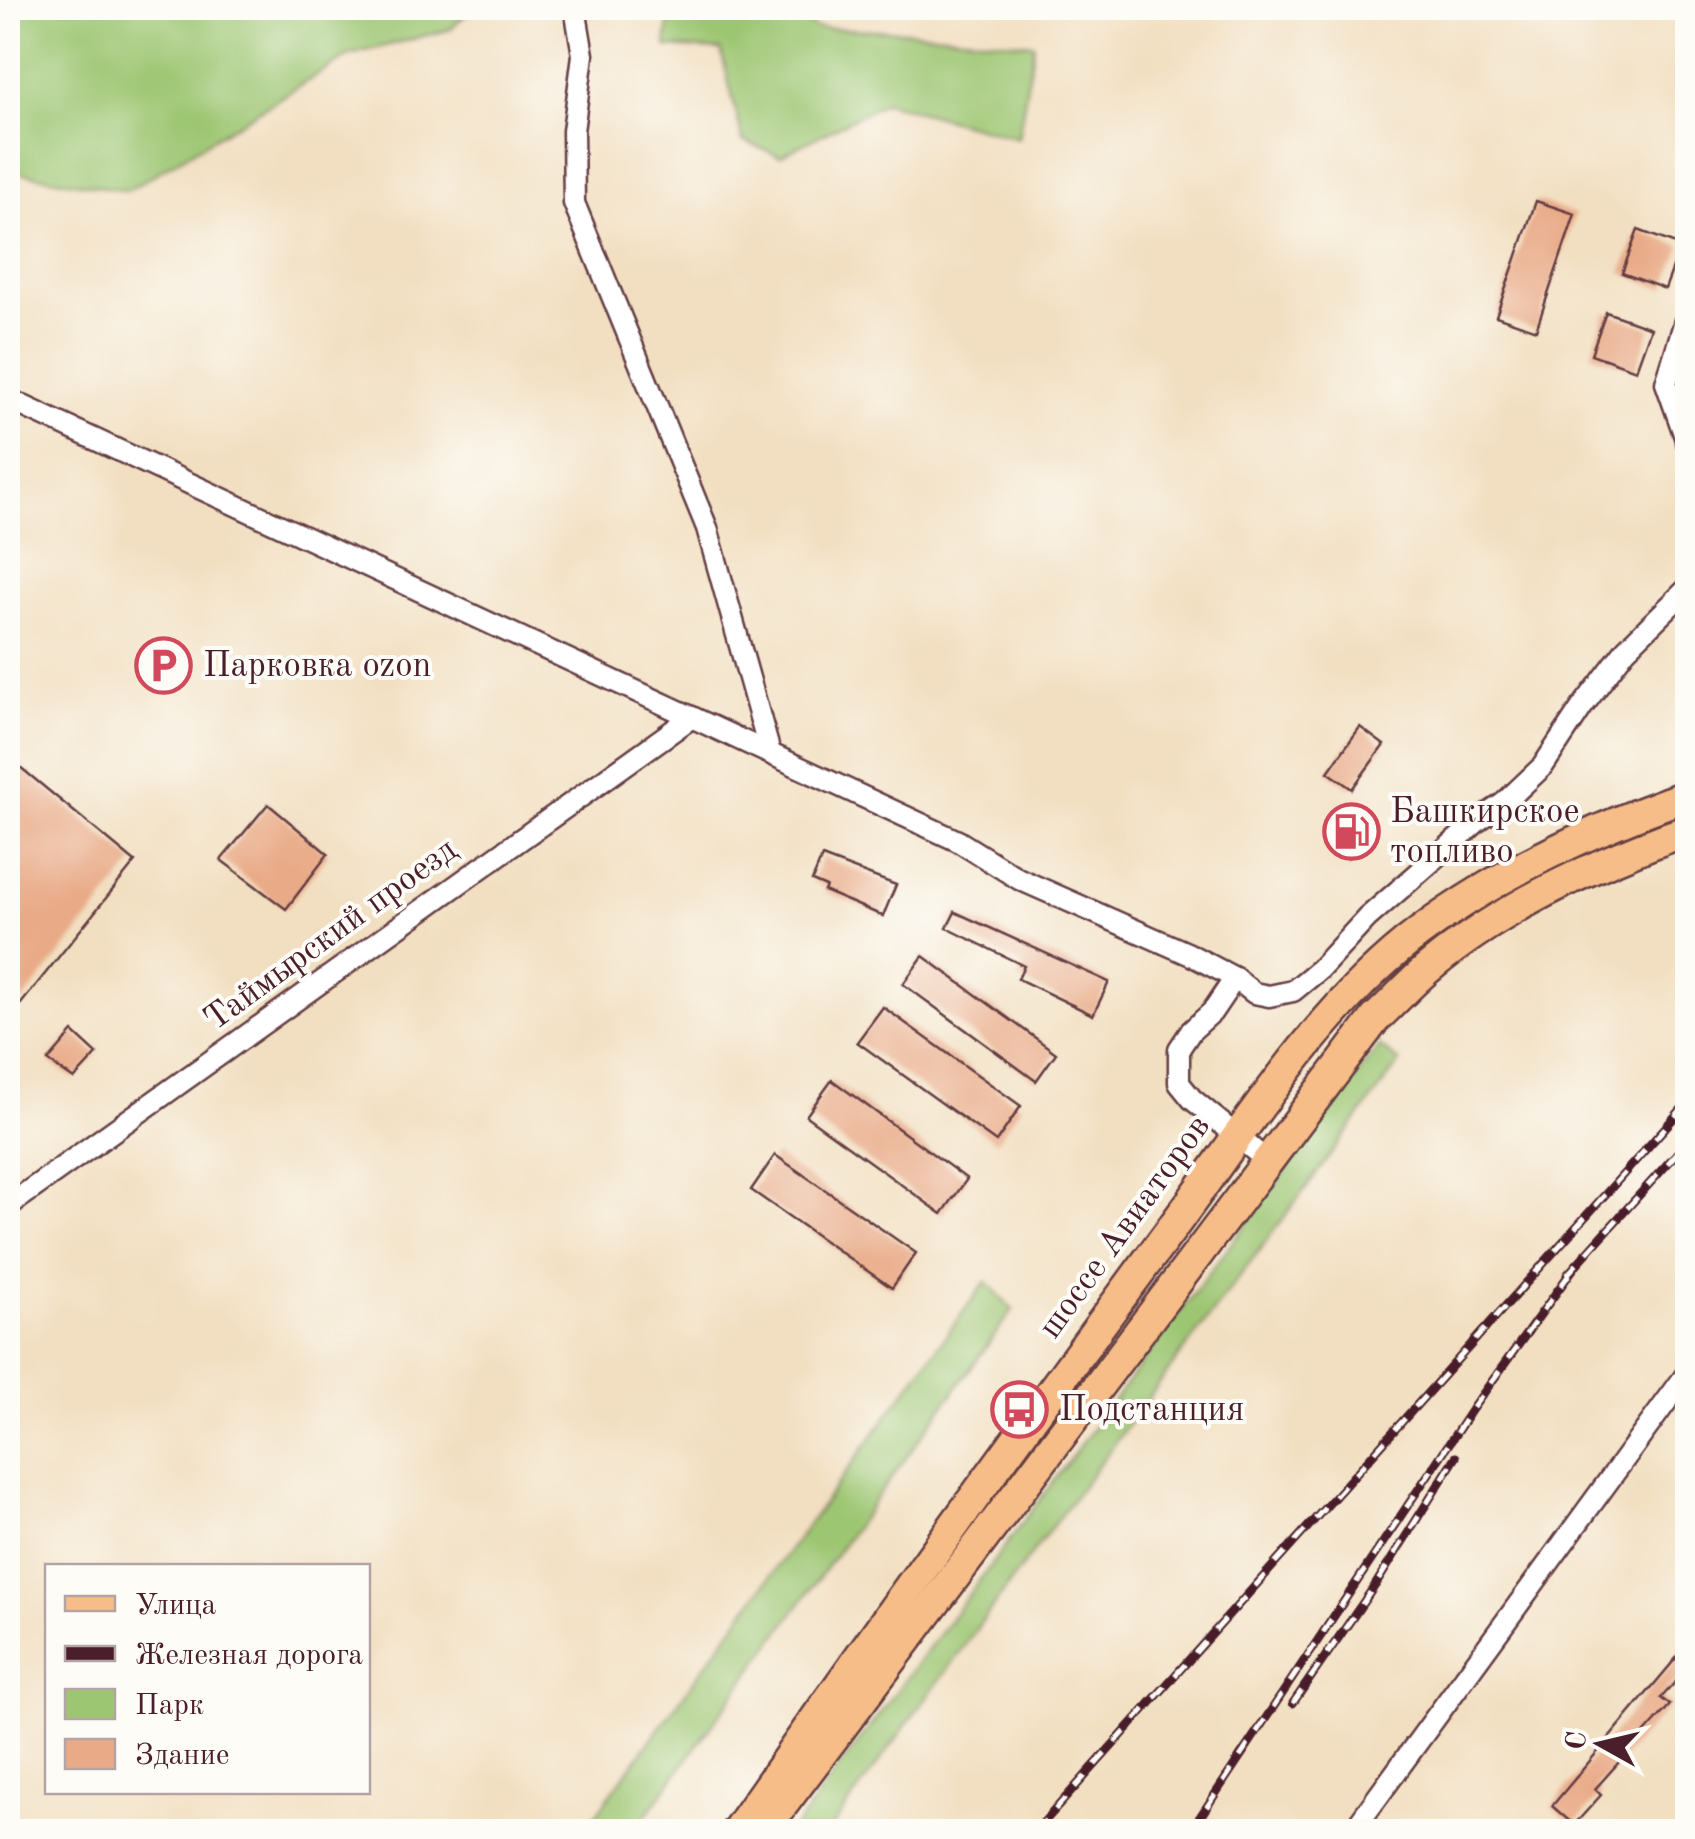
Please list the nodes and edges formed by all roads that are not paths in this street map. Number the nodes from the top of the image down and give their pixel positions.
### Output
1 (575, 8) edge
2 (1686, 321) edge
3 (8, 398) edge
4 (1688, 445) edge
5 (1688, 588) edge
6 (692, 717) junction
7 (770, 753) junction
8 (1688, 795) edge
9 (1688, 830) edge
10 (1235, 978) junction
11 (1238, 1137) junction
12 (1266, 1160) junction
13 (8, 1206) edge
14 (1688, 1372) edge
15 (736, 1832) edge
16 (762, 1832) edge
17 (1352, 1832) edge

1 - 7 street
2 - 4 street
3 - 6 street
5 - 10 street
6 - 7 street
6 - 13 street, Таймырский проезд
7 - 10 street
8 - 11 main road, шоссе Авиаторов
9 - 12 main road, шоссе Авиаторов
10 - 11 street
11 - 12 street
11 - 15 main road, шоссе Авиаторов
12 - 16 main road, шоссе Авиаторов
14 - 17 street

